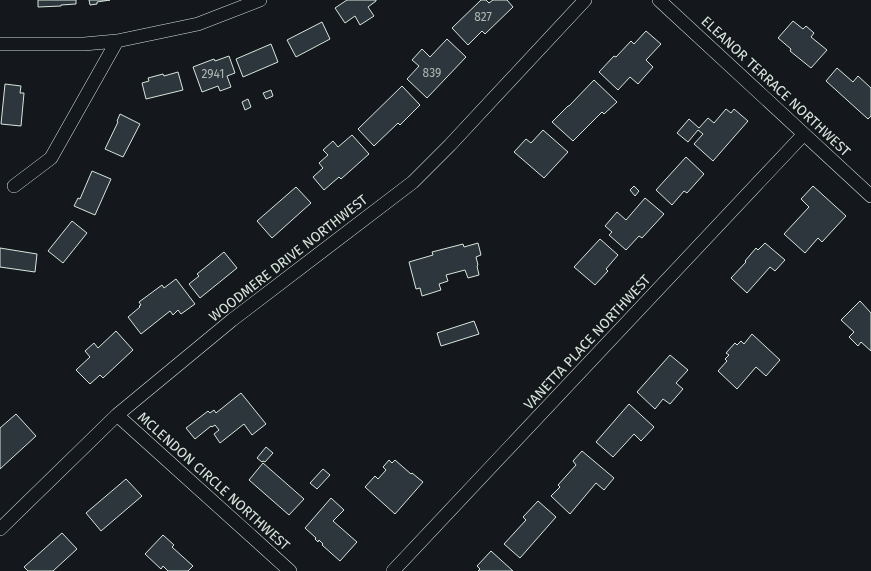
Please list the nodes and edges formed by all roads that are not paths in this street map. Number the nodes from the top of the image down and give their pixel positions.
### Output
1 (260, 0) edge
2 (585, 0) edge
3 (660, 0) edge
4 (117, 41) junction
5 (0, 44) edge
6 (804, 134) junction
7 (14, 186) dead end
8 (871, 196) edge
9 (116, 415) junction
10 (0, 530) edge
11 (290, 571) edge
12 (393, 571) edge

1 - 4 street
2 - 9 street, WOODMERE DRIVE NORTHWEST
3 - 6 street, ELEANOR TERRACE NORTHWEST
4 - 5 street
4 - 7 street
6 - 8 street, ELEANOR TERRACE NORTHWEST
6 - 12 street, VANETTA PLACE NORTHWEST
9 - 10 street, WOODMERE DRIVE NORTHWEST
9 - 11 street, MCLENDON CIRCLE NORTHWEST

